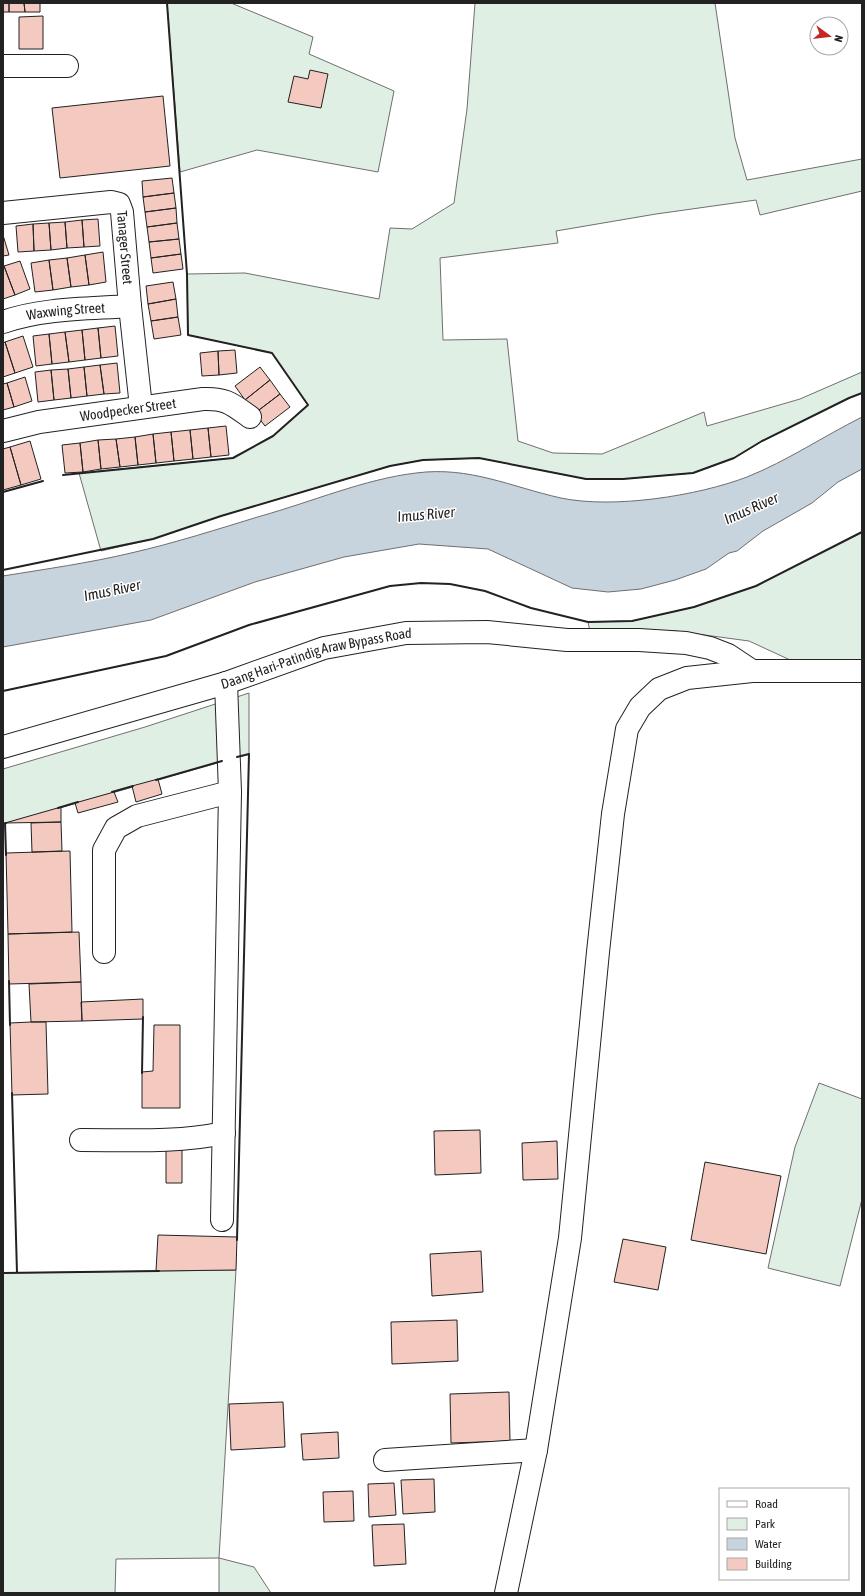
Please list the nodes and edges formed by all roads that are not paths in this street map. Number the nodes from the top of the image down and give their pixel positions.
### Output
1 (3, 66) edge
2 (67, 66) dead end
3 (3, 212) edge
4 (130, 306) junction
5 (3, 322) edge
6 (141, 407) junction
7 (250, 417) dead end
8 (3, 431) edge
9 (752, 671) junction
10 (862, 671) edge
11 (226, 683) junction
12 (3, 747) edge
13 (230, 792) junction
14 (104, 952) dead end
15 (224, 1133) junction
16 (81, 1140) dead end
17 (222, 1220) dead end
18 (536, 1450) junction
19 (385, 1460) dead end
20 (506, 1593) edge

1 - 2 street
3 - 4 street, Tanager Street
4 - 5 street, Waxwing Street
4 - 6 street, Tanager Street
6 - 7 street, Woodpecker Street
6 - 8 street, Woodpecker Street
9 - 10 street
9 - 11 street, Daang Hari-Patindig Araw Bypass Road
9 - 18 street
11 - 12 street, Daang Hari-Patindig Araw Bypass Road
11 - 13 street
13 - 14 street
13 - 15 street
15 - 16 street
15 - 17 street
18 - 19 street
18 - 20 street

